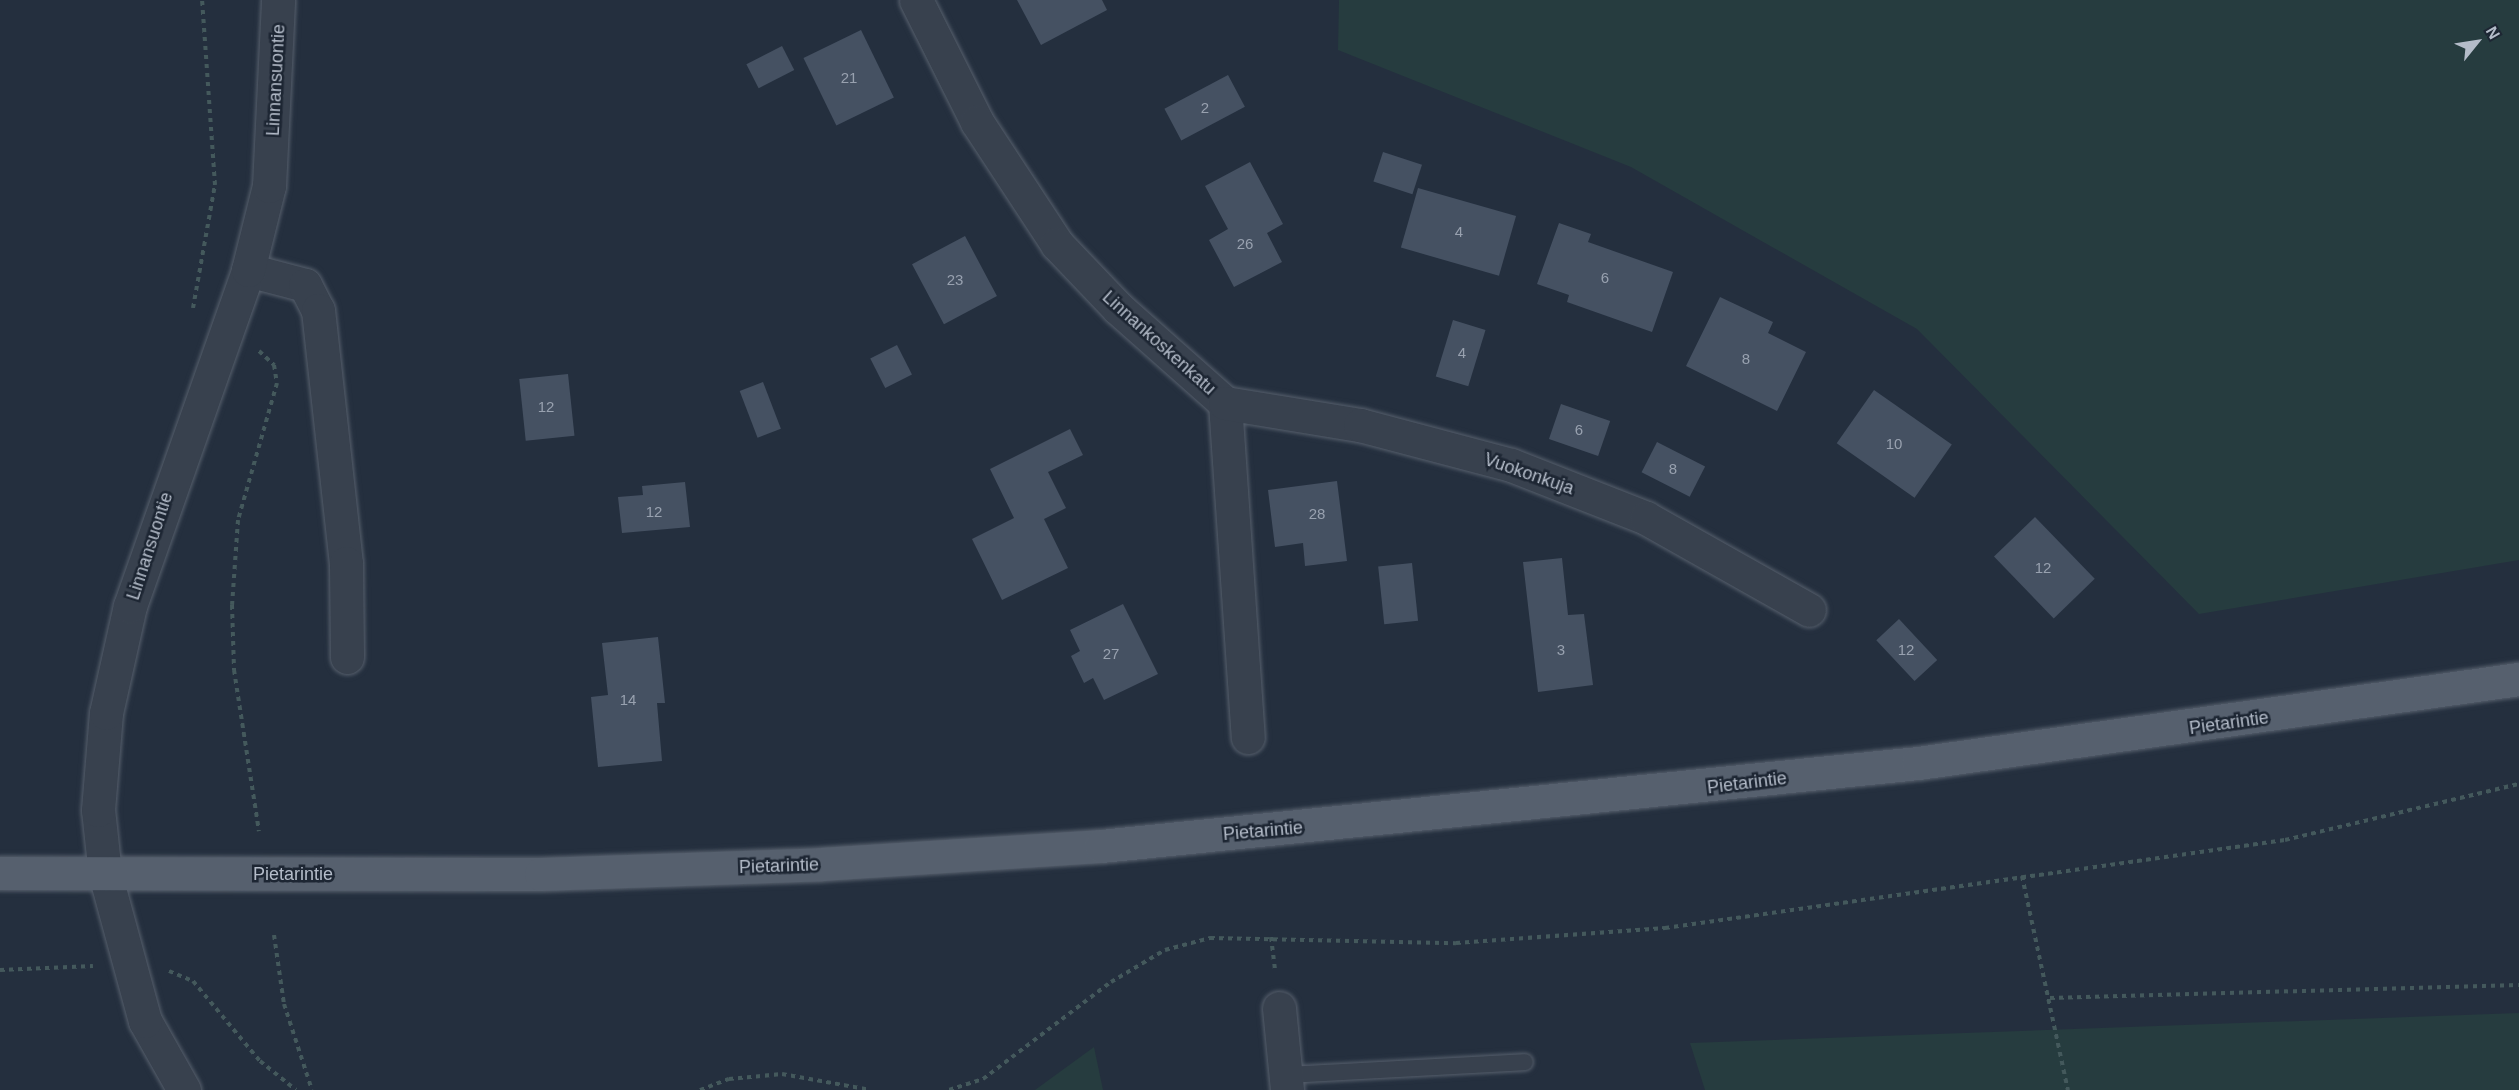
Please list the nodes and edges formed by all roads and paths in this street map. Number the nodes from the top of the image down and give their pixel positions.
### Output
1 (278, 0) edge
2 (916, 0) edge
3 (249, 270) junction
4 (1225, 403) junction
5 (1809, 610) dead end
6 (347, 657) dead end
7 (2519, 679) edge
8 (1248, 736) dead end
9 (2519, 784) edge
10 (0, 873) edge
11 (105, 874) junction
12 (2022, 876) junction
13 (274, 935) dead end
14 (128, 966) junction
15 (0, 970) edge
16 (2519, 985) edge
17 (2050, 998) junction
18 (1279, 1008) dead end
19 (1525, 1062) dead end
20 (1287, 1083) edge
21 (184, 1090) edge
22 (296, 1090) edge
23 (312, 1090) edge
24 (700, 1090) edge
25 (871, 1090) edge
26 (949, 1090) edge
27 (2068, 1090) edge

1 - 3 street, Linnansuontie
2 - 4 street, Linnankoskenkatu
3 - 6 street
3 - 11 street, Linnansuontie
4 - 5 street, Vuokonkuja
4 - 8 street, Linnankoskenkatu
7 - 11 main road, Pietarintie
9 - 12 path
10 - 11 main road, Pietarintie
11 - 14 street, Linnansuontie
12 - 17 path
12 - 26 path
13 - 23 path
14 - 15 path
14 - 21 street, Linnansuontie
14 - 22 path
16 - 17 path
17 - 27 path
18 - 20 street
19 - 20 lane
24 - 25 path

